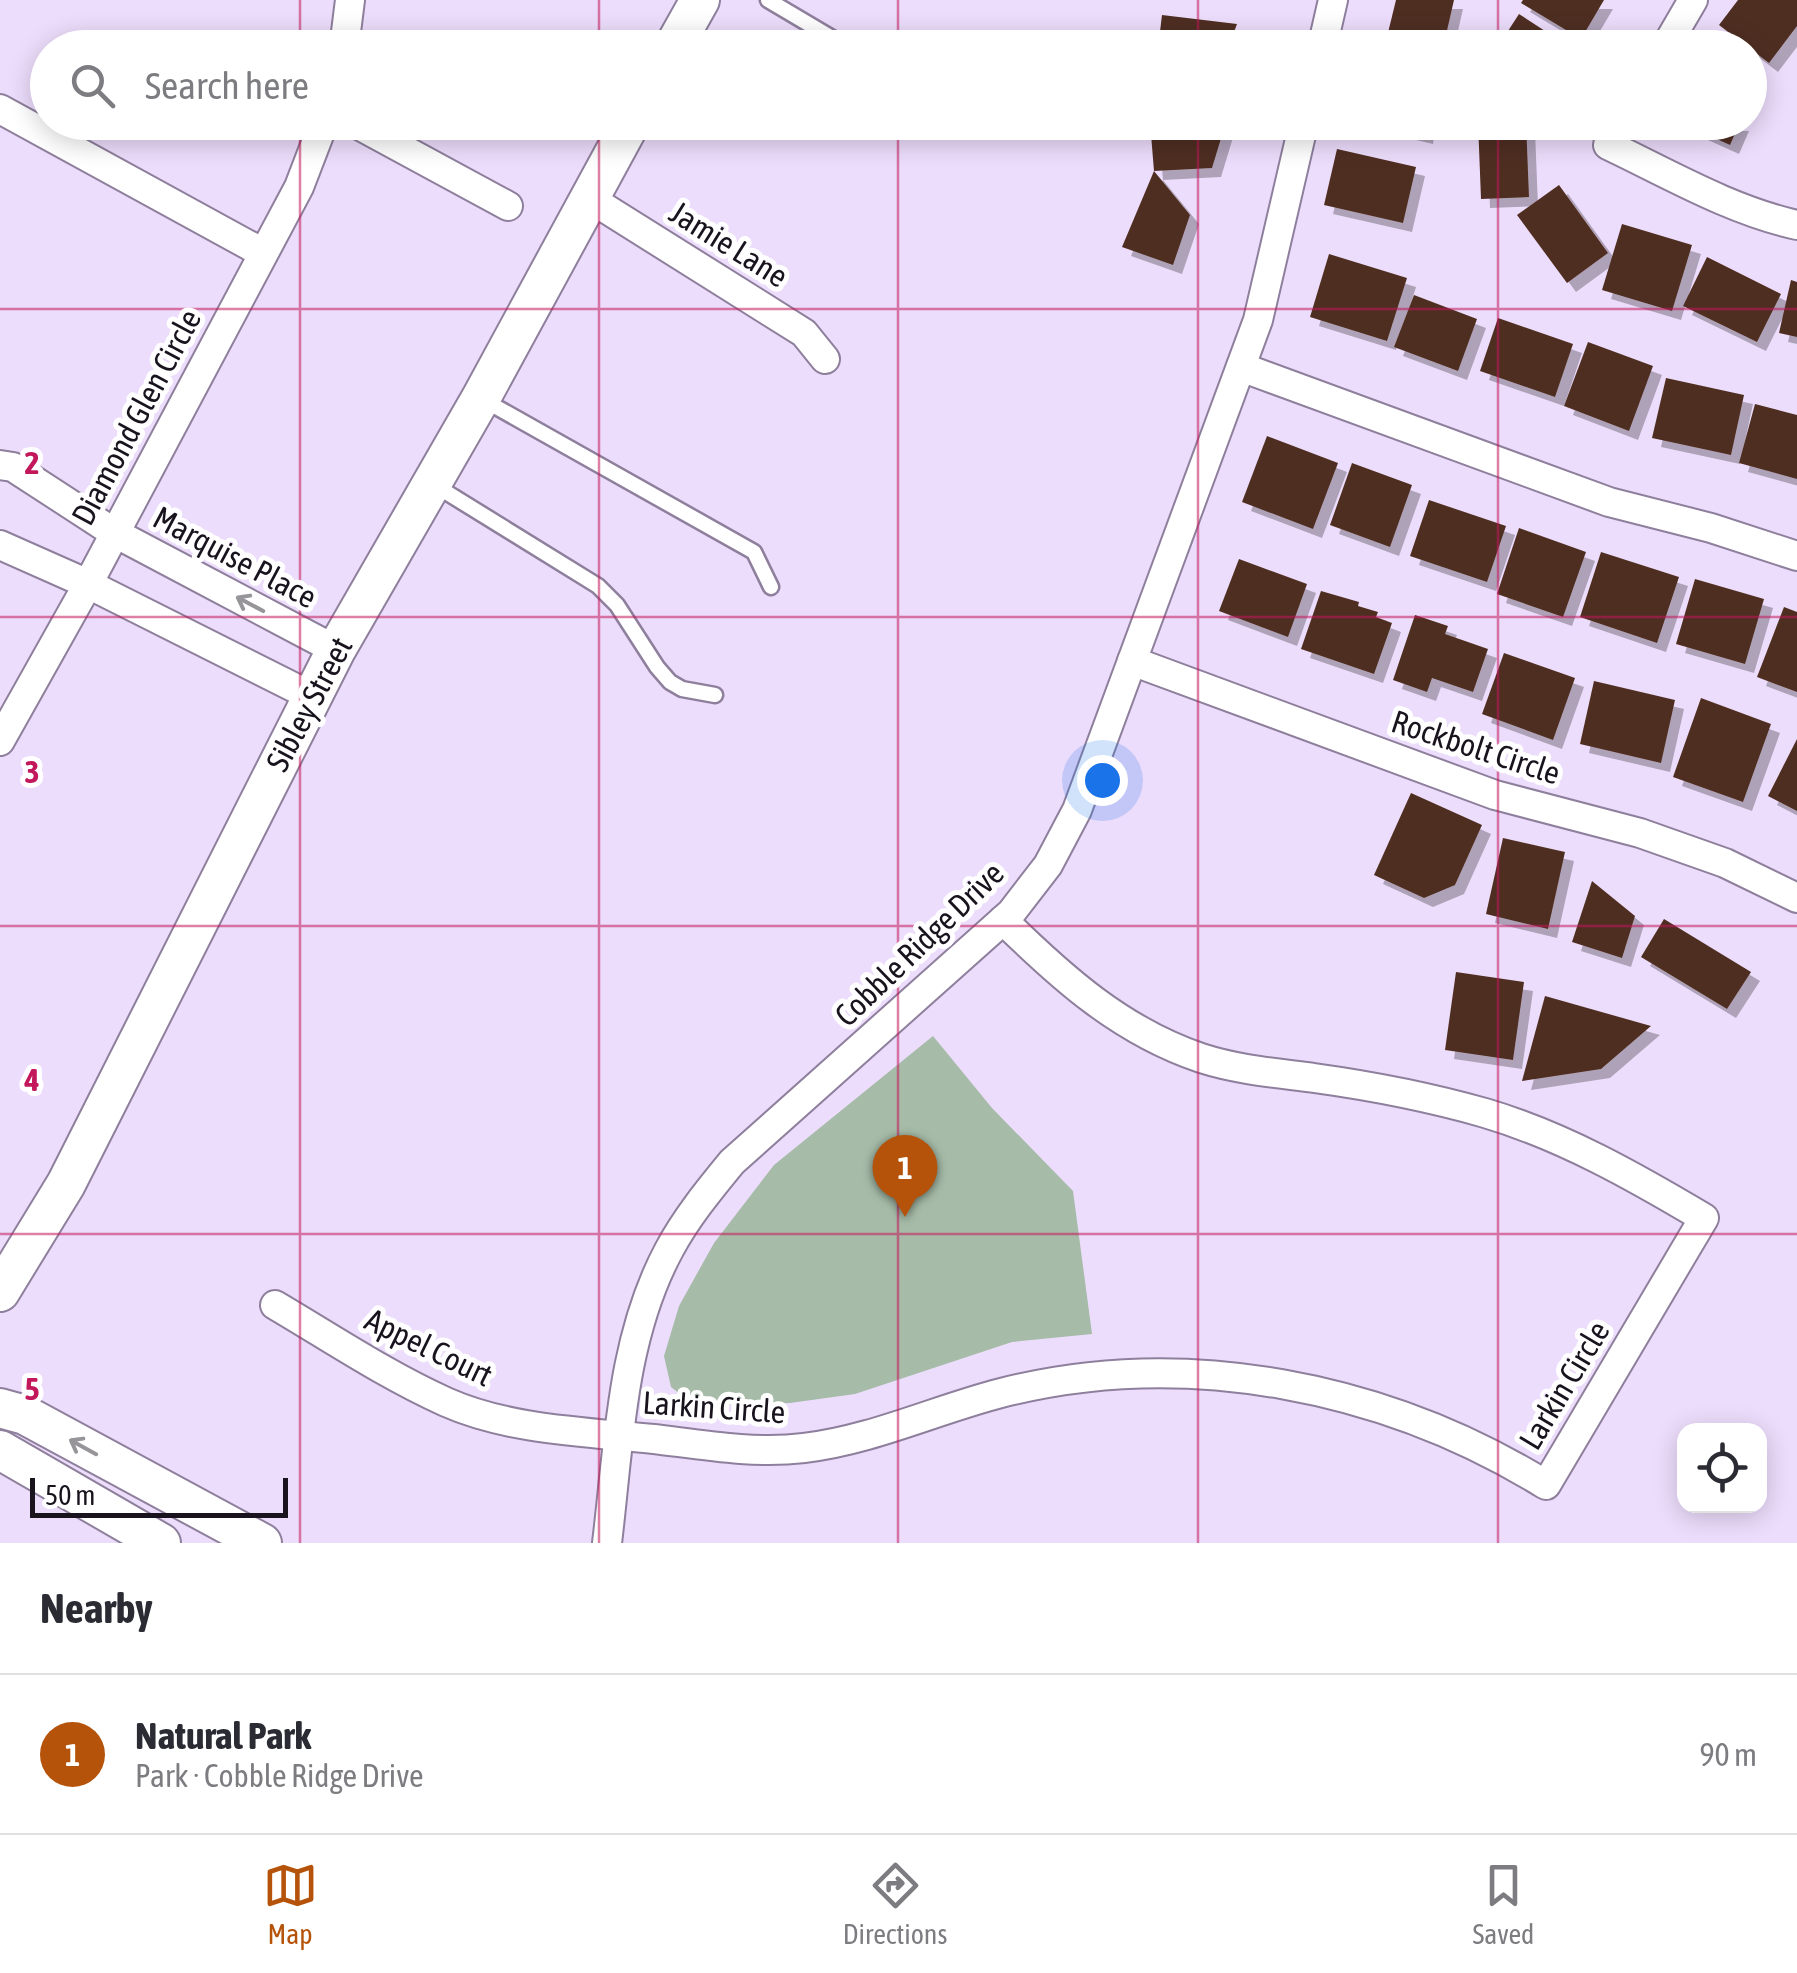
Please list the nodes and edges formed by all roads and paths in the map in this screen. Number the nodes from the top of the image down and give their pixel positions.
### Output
1 (350, 0) edge
2 (700, 0) edge
3 (768, 0) edge
4 (1333, 0) edge
5 (1693, 0) edge
6 (346, 30) edge
7 (683, 30) edge
8 (819, 30) edge
9 (1326, 30) edge
10 (1676, 30) edge
11 (0, 109) edge
12 (30, 125) edge
13 (57, 140) edge
14 (317, 140) edge
15 (386, 140) edge
16 (621, 140) edge
17 (1300, 140) edge
18 (1611, 140) edge
19 (589, 198) junction
20 (508, 206) dead end
21 (1797, 225) edge
22 (264, 253) junction
23 (825, 358) dead end
24 (1241, 367) junction
25 (482, 398) junction
26 (0, 464) edge
27 (432, 484) junction
28 (113, 532) junction
29 (0, 545) edge
30 (1797, 556) edge
31 (88, 584) junction
32 (772, 587) dead end
33 (336, 650) junction
34 (1132, 661) junction
35 (715, 695) dead end
36 (311, 696) junction
37 (0, 741) edge
38 (1797, 898) edge
39 (1003, 920) junction
40 (0, 1292) edge
41 (275, 1305) dead end
42 (0, 1408) edge
43 (620, 1436) junction
44 (0, 1450) edge
45 (161, 1543) edge
46 (262, 1543) edge
47 (607, 1543) edge

1 - 6 street
2 - 7 street
3 - 8 lane
4 - 9 street
5 - 10 street
11 - 12 street
13 - 22 street
14 - 22 street, Diamond Glen Circle
15 - 20 street
16 - 19 street, Sibley Street
17 - 24 street, Cobble Ridge Drive
18 - 21 street
19 - 23 street, Jamie Lane
19 - 25 street, Sibley Street
22 - 28 street, Diamond Glen Circle
24 - 30 street
24 - 34 street, Cobble Ridge Drive
25 - 27 street, Sibley Street
25 - 32 lane
26 - 28 street, Marquise Place
27 - 33 street, Sibley Street
27 - 35 lane
28 - 31 street, Diamond Glen Circle
33 -> 28 street, Marquise Place
29 - 31 street
31 - 36 street
31 - 37 street, Diamond Glen Circle
33 - 36 street, Sibley Street
34 - 38 street, Rockbolt Circle
34 - 39 street, Cobble Ridge Drive
36 - 40 street, Sibley Street
39 - 43 street, Cobble Ridge Drive
39 - 43 street, Larkin Circle
41 - 43 street, Appel Court
46 -> 42 street
43 - 47 street, Cobble Ridge Drive
44 - 45 street

